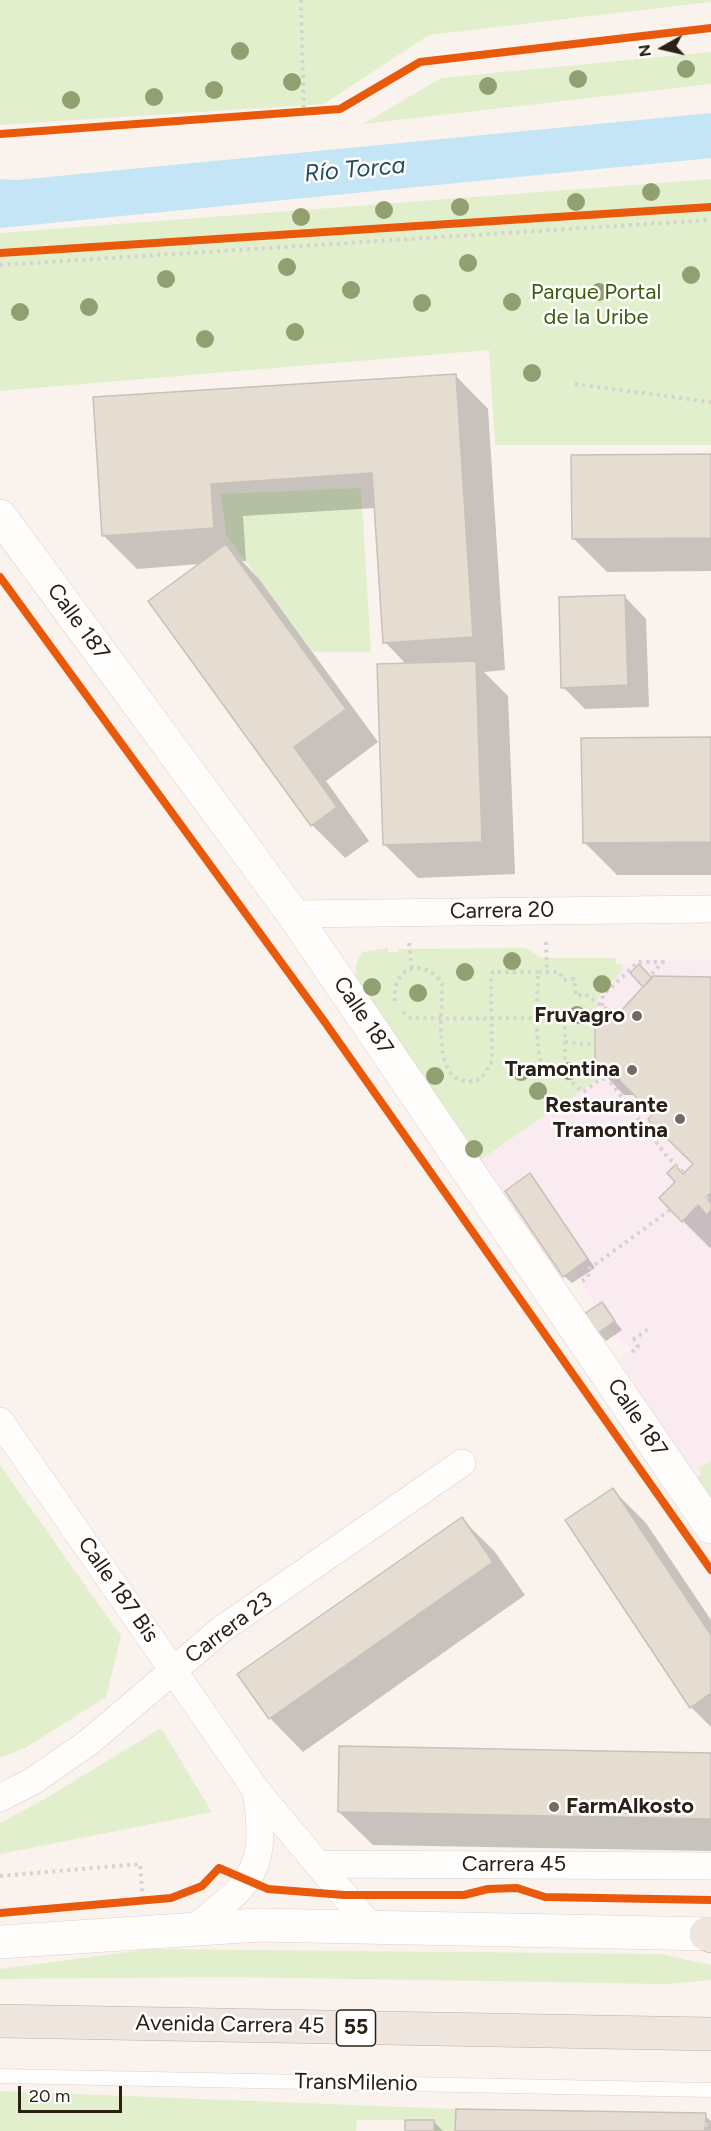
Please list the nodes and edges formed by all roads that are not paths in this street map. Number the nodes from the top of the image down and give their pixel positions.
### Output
1 (0, 516) edge
2 (711, 909) edge
3 (293, 914) junction
4 (0, 1421) edge
5 (462, 1463) dead end
6 (711, 1527) edge
7 (173, 1670) junction
8 (256, 1790) junction
9 (0, 1798) edge
10 (318, 1864) junction
11 (711, 1866) edge
12 (369, 1925) junction
13 (193, 1929) junction
14 (709, 1935) edge
15 (0, 1942) edge
16 (0, 2021) edge
17 (711, 2034) edge
18 (0, 2076) edge
19 (711, 2091) edge

1 - 3 street, Calle 187
2 - 3 street, Carrera 20
3 - 6 street, Calle 187
4 - 7 street, Calle 187 Bis
5 - 7 street, Carrera 23
7 - 8 street, Calle 187 Bis
7 - 9 street, Carrera 23
8 - 10 street, Calle 187 Bis
8 - 13 street, Calle 187 Bis
10 - 11 street, Carrera 45
10 - 12 street, Calle 187 Bis
12 - 13 street
12 - 14 street
13 - 15 street
16 - 17 highway, Avenida Carrera 45 / 55
18 - 19 lane, TransMilenio

